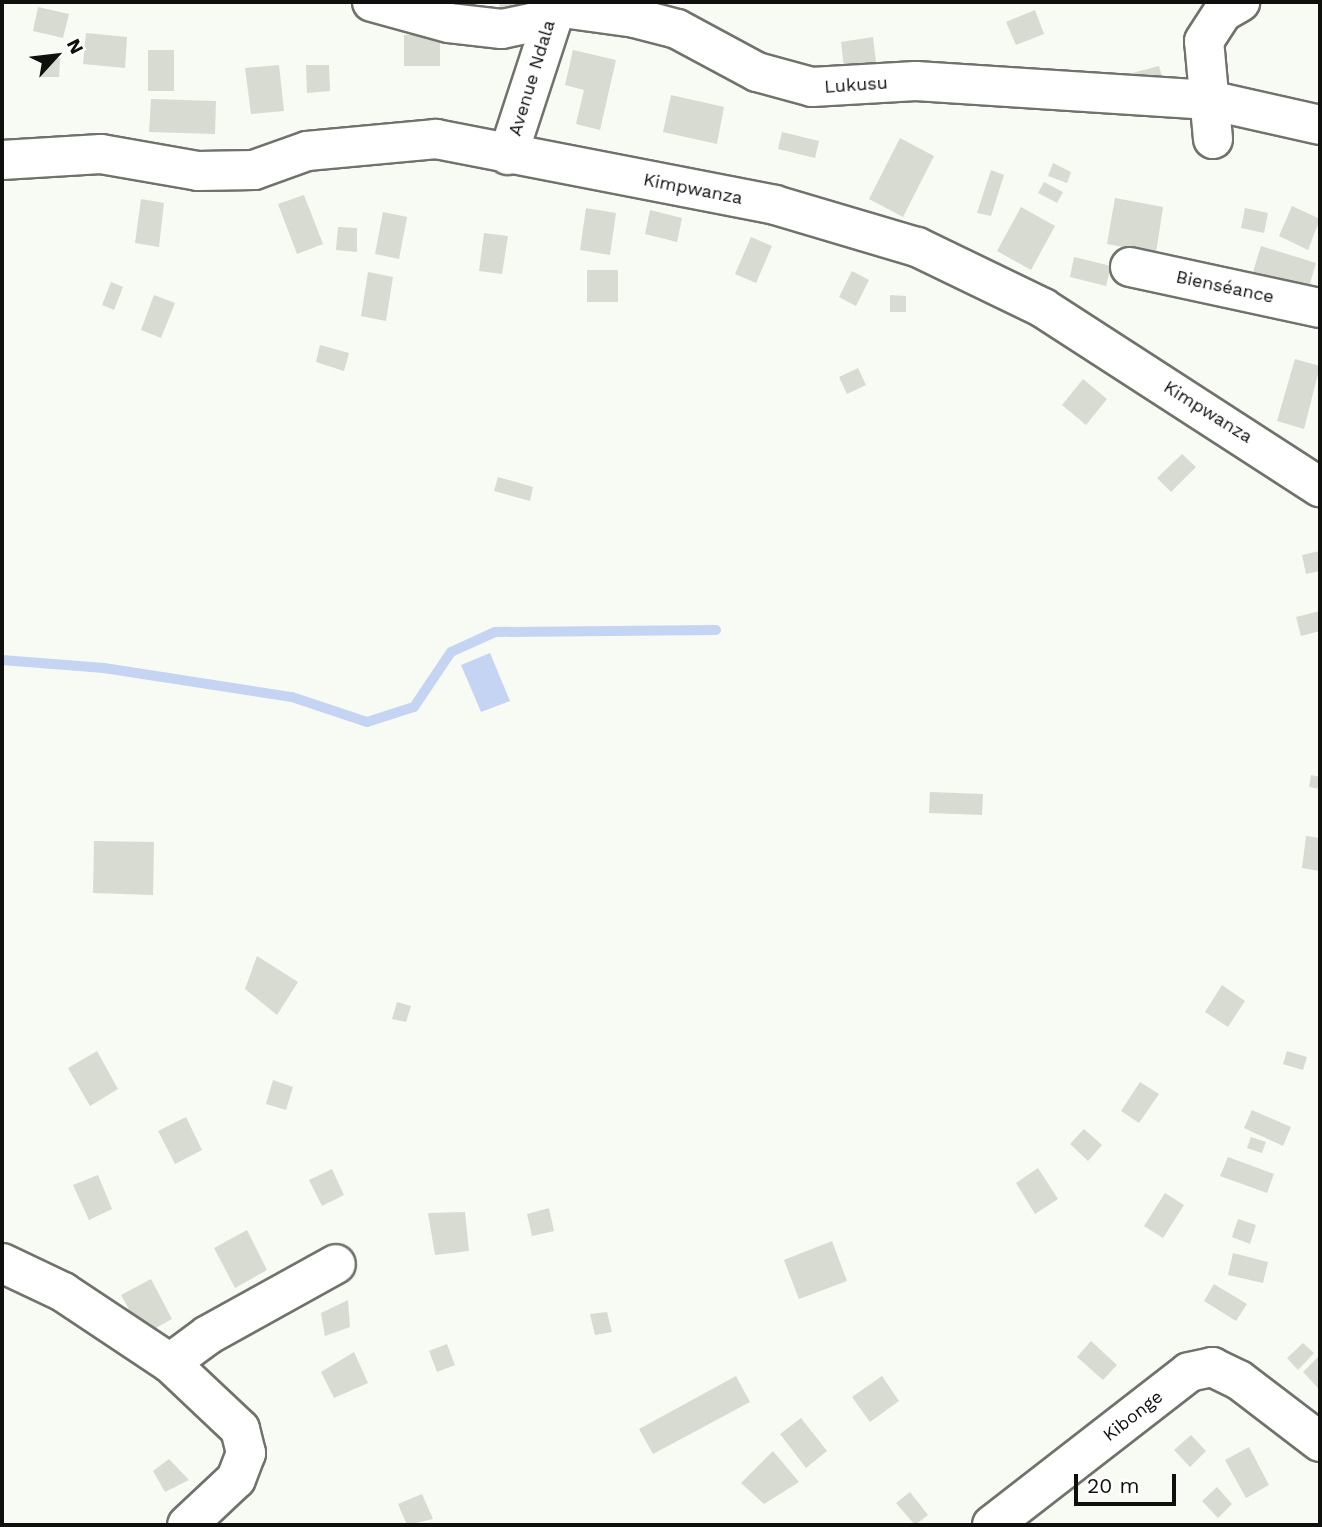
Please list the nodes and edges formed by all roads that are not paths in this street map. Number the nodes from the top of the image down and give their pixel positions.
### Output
1 (372, 2) edge
2 (1240, 2) edge
3 (556, 4) edge
4 (1209, 100) junction
5 (1320, 125) edge
6 (1213, 139) dead end
7 (508, 155) junction
8 (2, 160) edge
9 (1130, 267) dead end
10 (1320, 308) edge
11 (1320, 487) edge
12 (2, 1263) edge
13 (336, 1264) dead end
14 (170, 1363) junction
15 (1319, 1440) edge
16 (187, 1525) edge
17 (992, 1525) edge

1 - 3 street
2 - 4 street
3 - 4 street, Lukusu
3 - 7 street, Avenue Ndala
4 - 5 street, Lukusu
4 - 6 street
7 - 8 street, Kimpwanza
7 - 11 street, Kimpwanza
9 - 10 street, Bienséance
12 - 14 street
13 - 14 street
14 - 16 street
15 - 17 street, Kibonge

